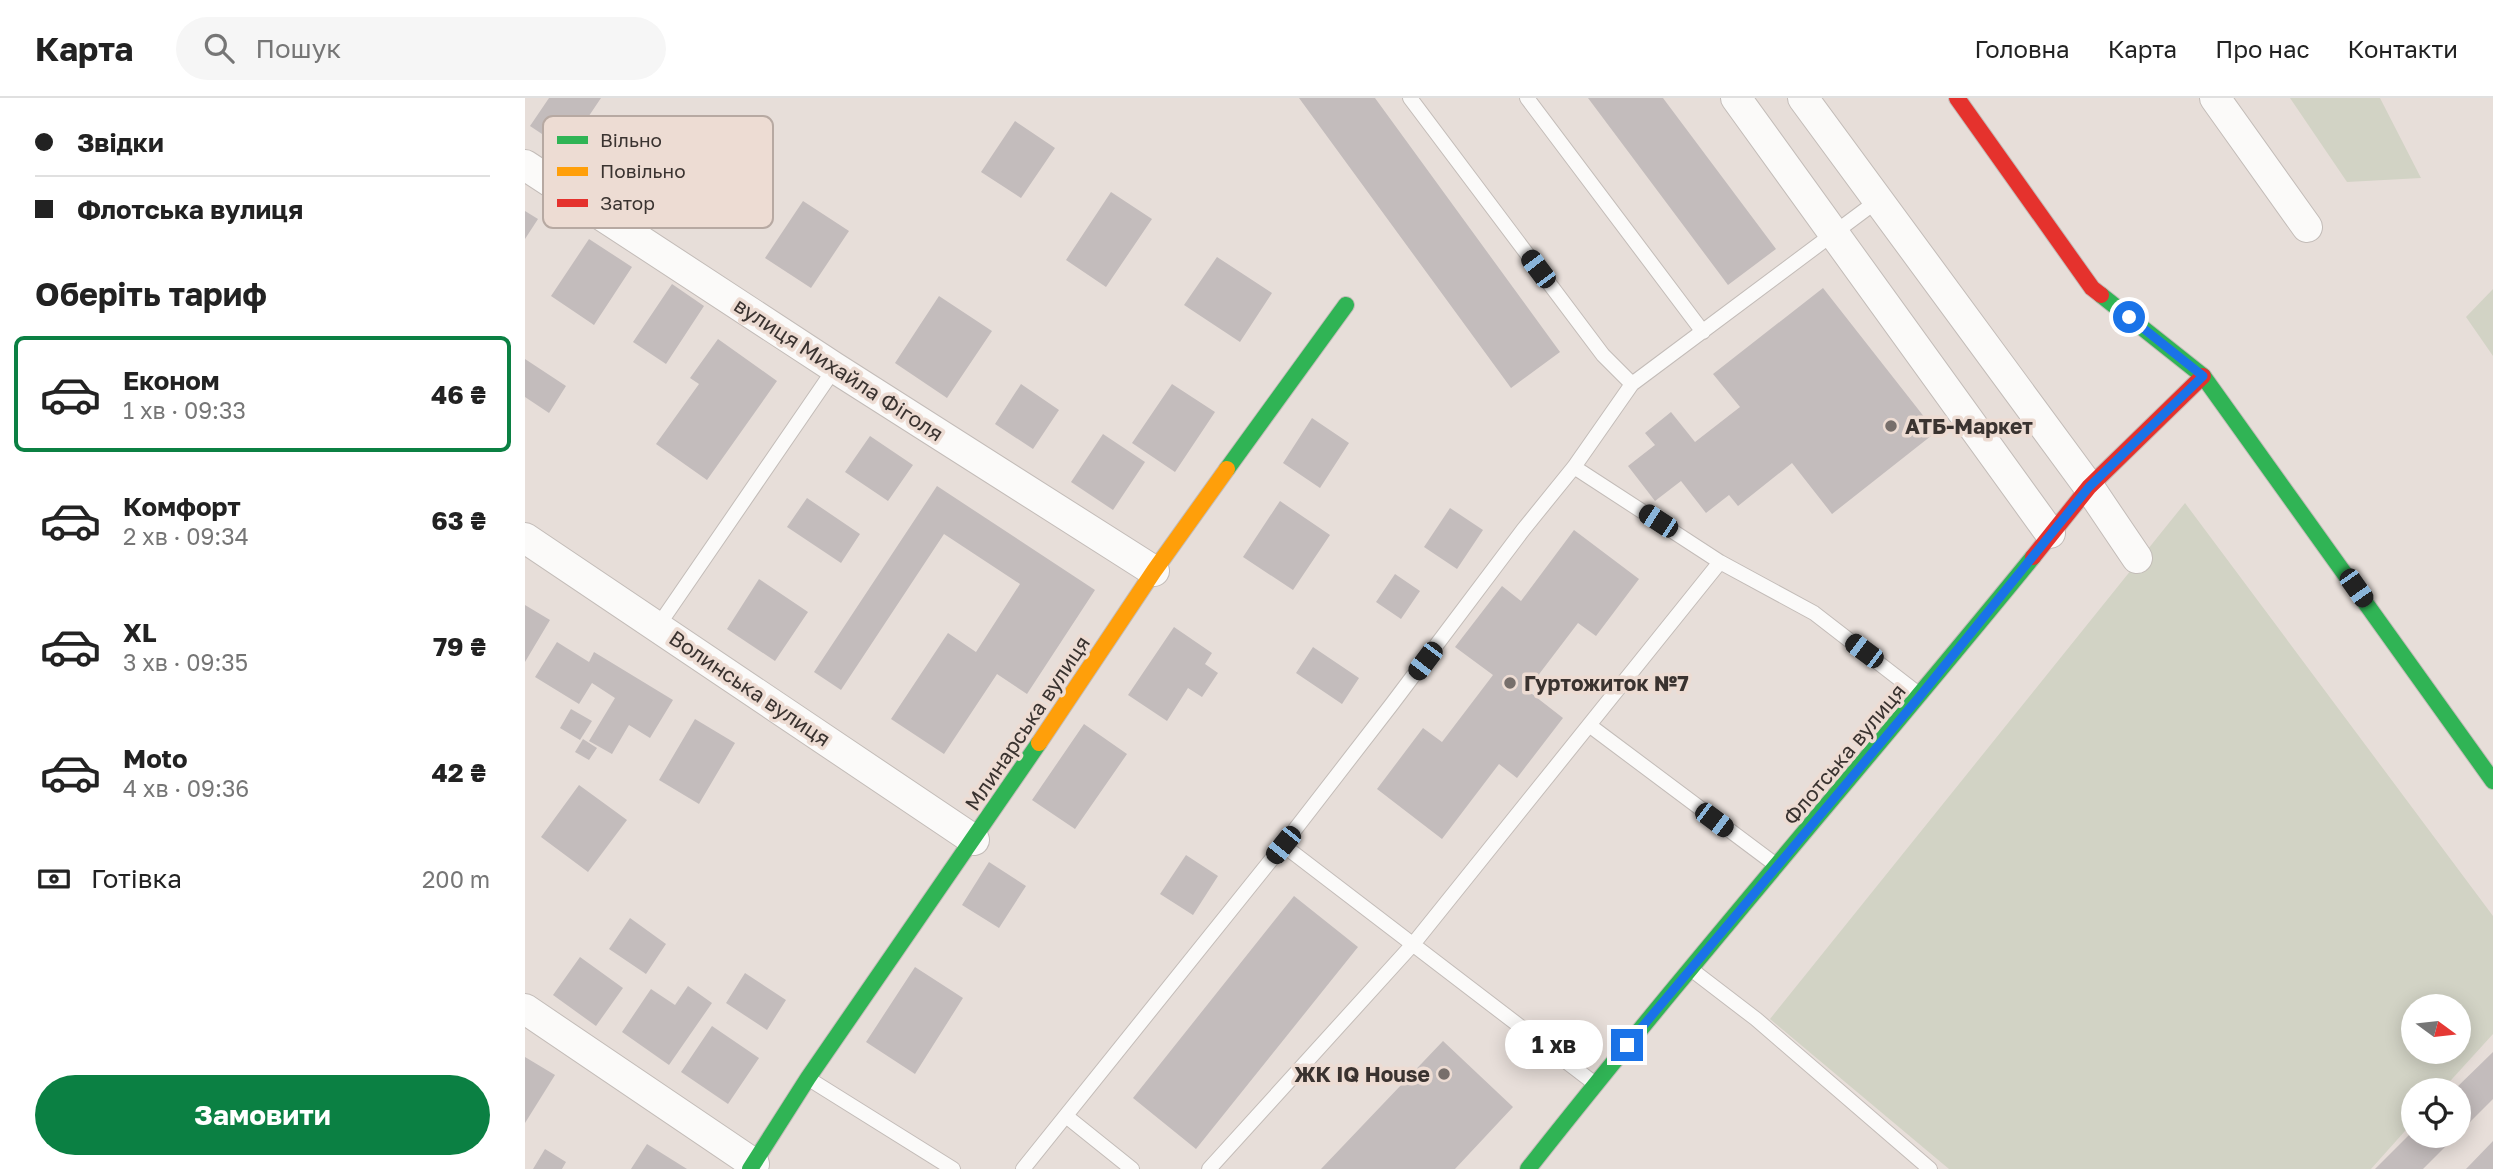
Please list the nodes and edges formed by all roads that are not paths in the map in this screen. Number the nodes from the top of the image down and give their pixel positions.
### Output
1 (1410, 98) edge
2 (1527, 98) edge
3 (1737, 98) edge
4 (1803, 98) edge
5 (1957, 98) edge
6 (2215, 98) edge
7 (525, 165) edge
8 (543, 177) edge
9 (1877, 201) junction
10 (2307, 227) dead end
11 (621, 228) edge
12 (1834, 234) junction
13 (1346, 305) dead end
14 (1703, 332) junction
15 (835, 368) junction
16 (2203, 376) junction
17 (1632, 384) junction
18 (1574, 467) junction
19 (2089, 487) junction
20 (2050, 533) junction
21 (525, 538) edge
22 (2137, 558) dead end
23 (1720, 562) junction
24 (1154, 571) junction
25 (658, 626) junction
26 (1920, 696) junction
27 (1589, 725) junction
28 (2493, 781) edge
29 (974, 840) junction
30 (1283, 845) junction
31 (1777, 866) junction
32 (1414, 943) junction
33 (1691, 969) junction
34 (525, 1009) edge
35 (808, 1078) junction
36 (1595, 1083) junction
37 (1066, 1116) junction
38 (752, 1166) edge
39 (953, 1169) edge
40 (1023, 1169) edge
41 (1132, 1169) edge
42 (1209, 1169) edge
43 (1528, 1169) edge
44 (1930, 1169) edge

1 - 17 lane
2 - 14 lane
3 - 12 street
4 - 9 street
5 - 16 street
6 - 10 street
7 - 8 street, вулиця Михайла Фіголя
9 - 12 lane
9 - 19 street
11 - 15 street, вулиця Михайла Фіголя
12 - 14 lane
12 - 20 street
13 - 24 street, Млинарська вулиця
14 - 17 lane
15 - 24 street, вулиця Михайла Фіголя
15 - 25 lane
16 - 19 street, Флотська вулиця
16 - 28 street
17 - 18 lane
18 - 23 lane
18 - 30 lane
19 - 20 street, Флотська вулиця
19 - 22 street
20 - 26 street, Флотська вулиця
21 - 25 street, Волинська вулиця
23 - 26 lane
23 - 27 lane
24 - 29 street, Млинарська вулиця
25 - 29 street, Волинська вулиця
26 - 31 street, Флотська вулиця
27 - 31 lane
27 - 32 lane
29 - 35 street, Млинарська вулиця
30 - 32 lane
30 - 37 lane
31 - 33 street, Флотська вулиця
32 - 36 lane
32 - 42 lane
33 - 36 street, Флотська вулиця
33 - 44 lane
34 - 38 street
35 - 38 street, Млинарська вулиця
35 - 39 lane
36 - 43 street, Флотська вулиця
37 - 40 lane
37 - 41 lane

